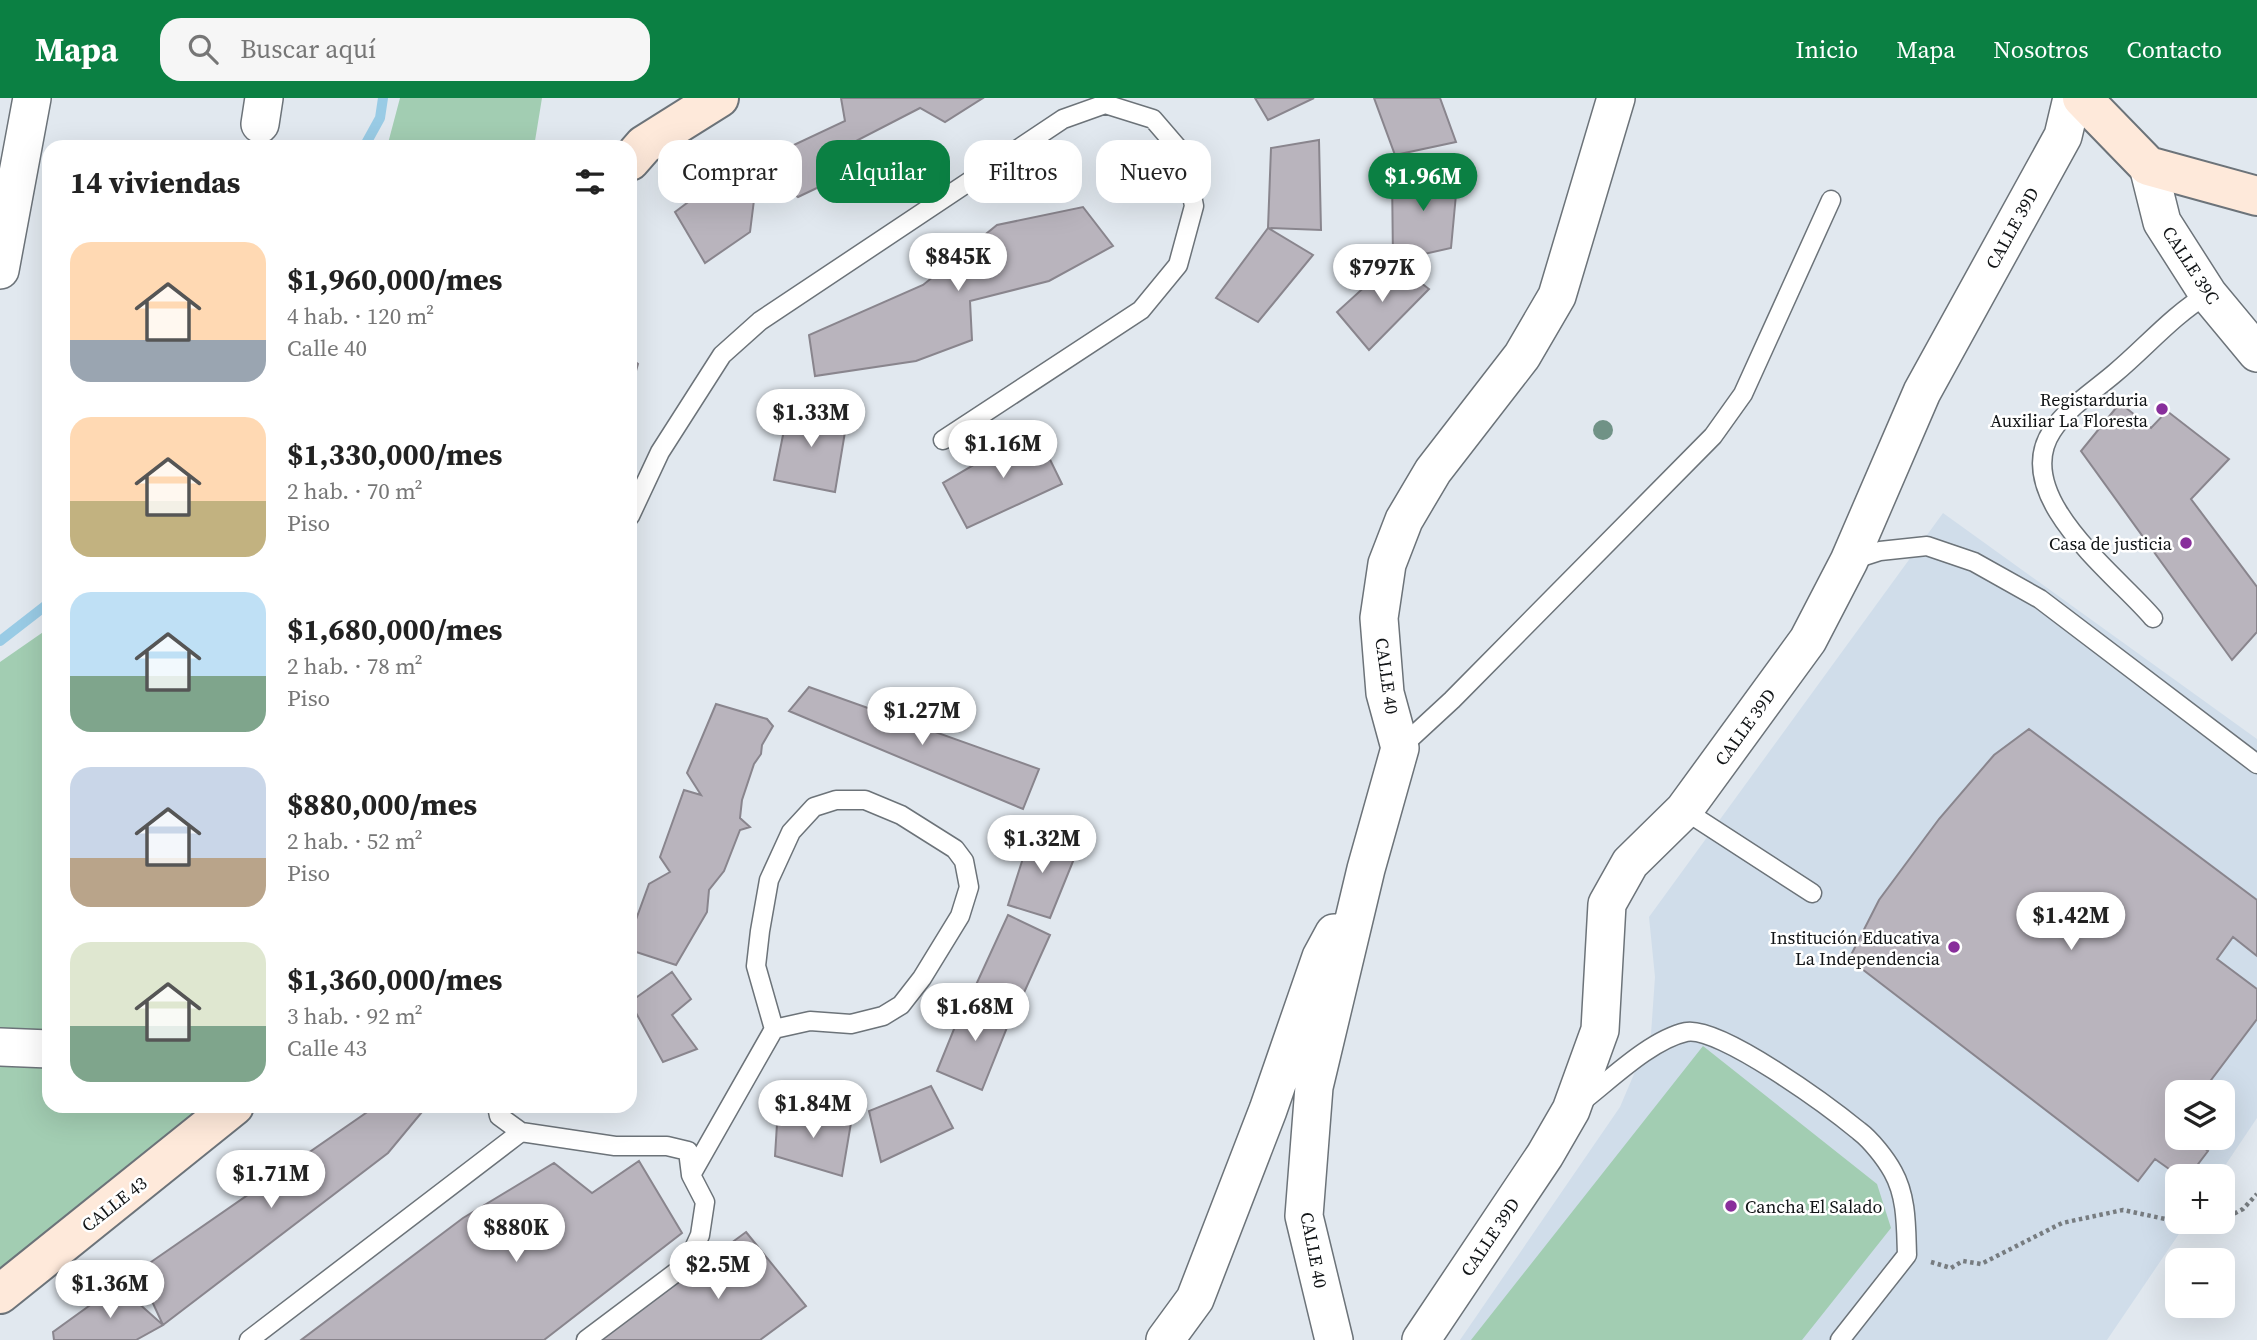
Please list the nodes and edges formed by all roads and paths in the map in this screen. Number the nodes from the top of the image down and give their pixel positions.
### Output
1 (32, 98) edge
2 (719, 98) edge
3 (1616, 98) edge
4 (2072, 98) edge
5 (2082, 98) edge
6 (637, 153) edge
7 (2148, 166) junction
8 (2257, 196) edge
9 (1831, 200) dead end
10 (0, 270) edge
11 (2208, 294) junction
12 (2257, 353) edge
13 (943, 440) dead end
14 (637, 501) edge
15 (1849, 561) junction
16 (2153, 618) dead end
17 (1400, 748) junction
18 (2257, 764) edge
19 (1684, 810) junction
20 (1366, 870) junction
21 (1812, 893) dead end
22 (774, 1029) junction
23 (0, 1047) edge
24 (42, 1049) edge
25 (1571, 1110) junction
26 (226, 1113) edge
27 (498, 1113) edge
28 (521, 1132) junction
29 (691, 1175) junction
30 (2257, 1194) edge
31 (2235, 1213) edge
32 (2165, 1219) edge
33 (1907, 1255) junction
34 (0, 1294) edge
35 (249, 1340) edge
36 (586, 1340) edge
37 (1165, 1340) edge
38 (1334, 1340) edge
39 (1421, 1340) edge
40 (1840, 1340) edge

1 - 10 street
2 - 6 street
3 - 17 street, CALLE 40
4 - 15 street, CALLE 39D
5 - 7 street
7 - 8 street
7 - 11 street, CALLE 39C
9 - 17 lane
11 - 12 street, CALLE 39C
11 - 16 lane
13 - 14 lane
15 - 18 lane
15 - 19 street, CALLE 39D
17 - 20 street, CALLE 40
19 - 21 lane
19 - 25 street, CALLE 39D
20 - 37 street
20 - 38 street, CALLE 40
22 - 22 lane
22 - 29 lane
23 - 24 street
25 - 33 lane
25 - 39 street, CALLE 39D
26 - 34 street, CALLE 43
27 - 28 lane
28 - 29 lane
28 - 35 lane
29 - 36 lane
30 - 31 path
32 - 33 path
33 - 40 lane

